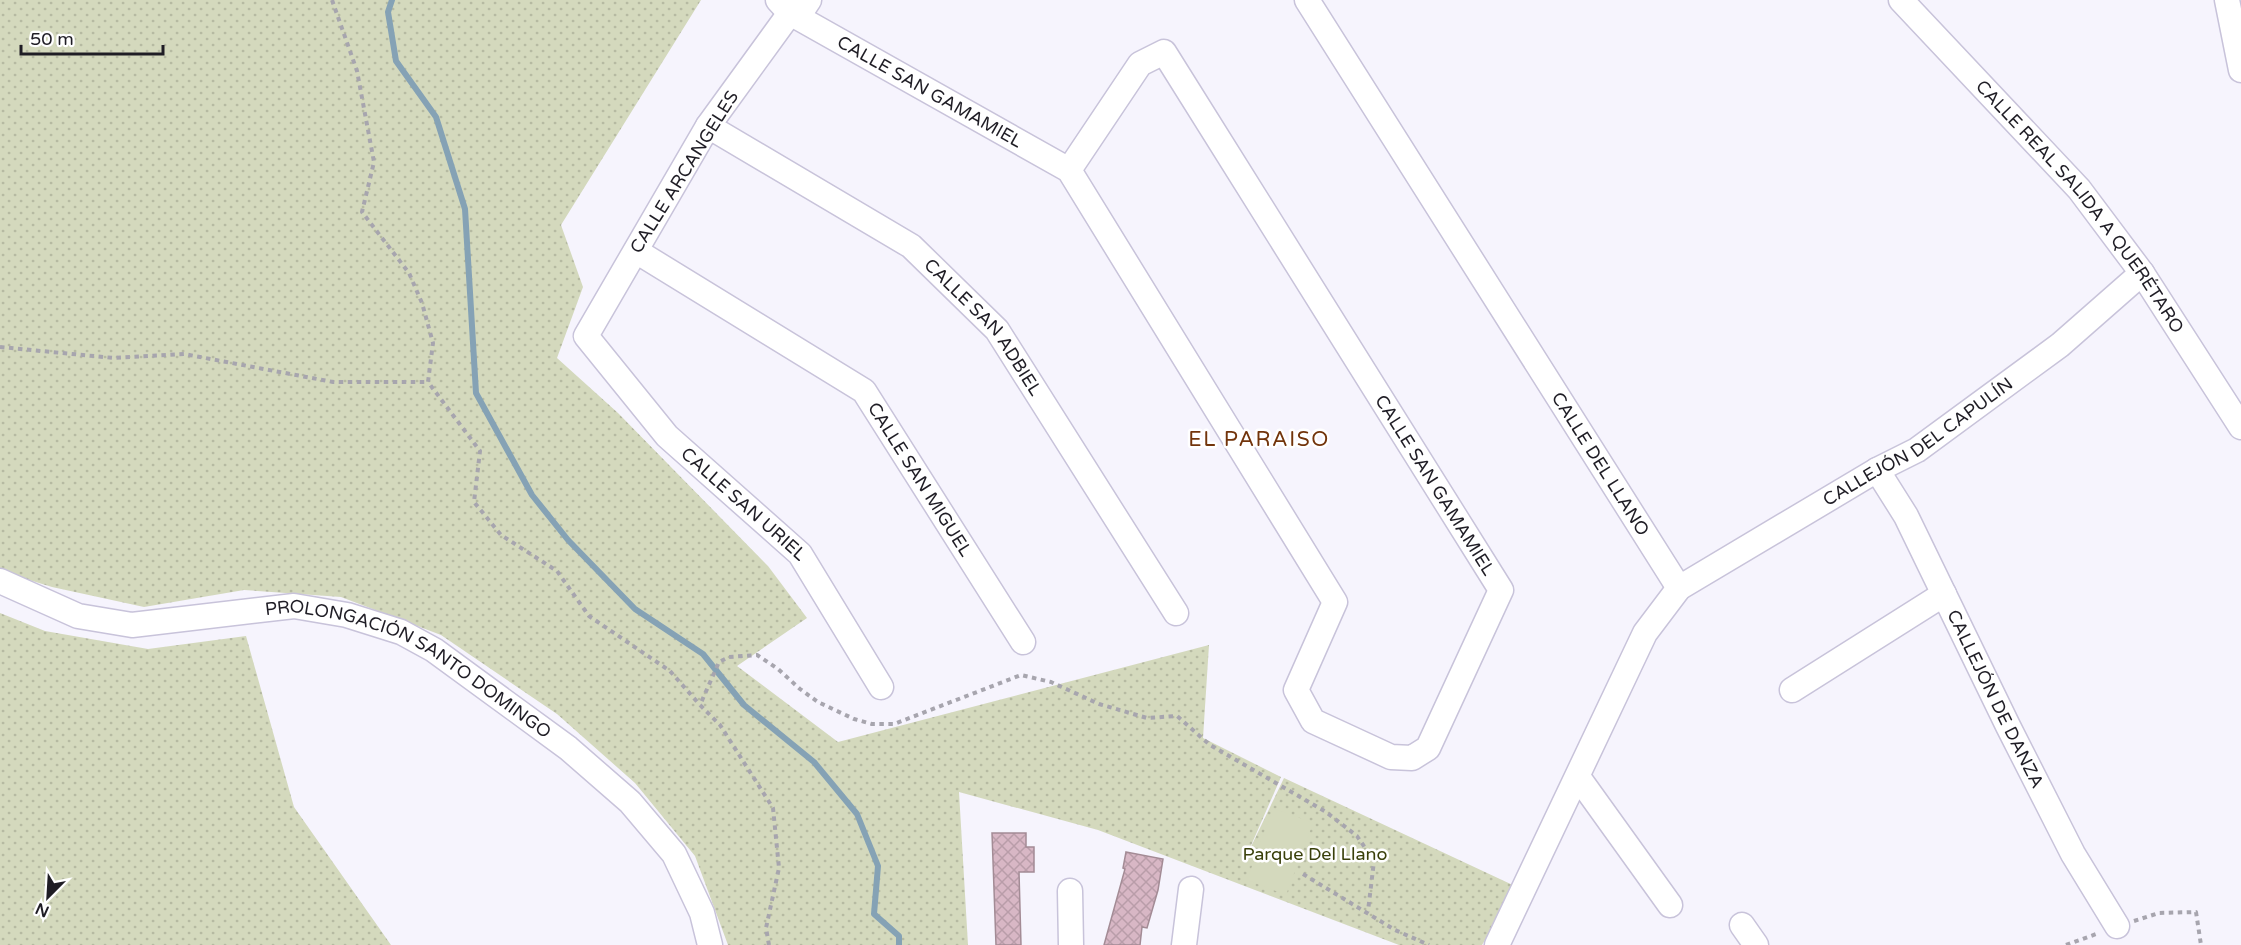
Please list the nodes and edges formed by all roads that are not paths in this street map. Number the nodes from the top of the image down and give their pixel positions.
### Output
1 (1307, 0) edge
2 (1901, 0) edge
3 (2227, 0) edge
4 (792, 4) edge
5 (2241, 70) edge
6 (708, 126) junction
7 (1070, 170) junction
8 (636, 251) junction
9 (2142, 273) junction
10 (586, 336) joint
11 (2241, 427) edge
12 (1877, 470) junction
13 (0, 581) edge
14 (1679, 588) junction
15 (1944, 594) junction
16 (1176, 613) dead end
17 (1023, 642) dead end
18 (881, 687) dead end
19 (1792, 690) dead end
20 (1578, 777) junction
21 (1191, 889) dead end
22 (1070, 891) dead end
23 (1670, 905) dead end
24 (1742, 925) dead end
25 (2116, 926) road end
26 (710, 945) edge
27 (1071, 945) edge
28 (1184, 945) edge
29 (1497, 945) edge
30 (1756, 945) edge

1 - 14 street, CALLE DEL LLANO
2 - 9 street, CALLE REAL SALIDA A QUERÉTARO
3 - 5 street
4 - 6 street, CALLE ARCANGELES
4 - 7 street, CALLE SAN GAMAMIEL
6 - 8 street, CALLE ARCANGELES
6 - 16 street, CALLE SAN ADBIEL
7 - 7 street, CALLE SAN GAMAMIEL
8 - 10 street, CALLE ARCANGELES
8 - 17 street, CALLE SAN MIGUEL
9 - 11 street, CALLE REAL SALIDA A QUERÉTARO
9 - 12 street, CALLEJÓN DEL CAPULÍN
10 - 18 street, CALLE SAN URIEL
12 - 14 street, CALLEJÓN DEL CAPULÍN
12 - 15 street, CALLEJÓN DE DANZA
13 - 26 street, PROLONGACIÓN SANTO DOMINGO
14 - 20 street
15 - 19 street
15 - 25 street, CALLEJÓN DE DANZA
20 - 23 street
20 - 29 street
21 - 28 street
22 - 27 street
24 - 30 street

